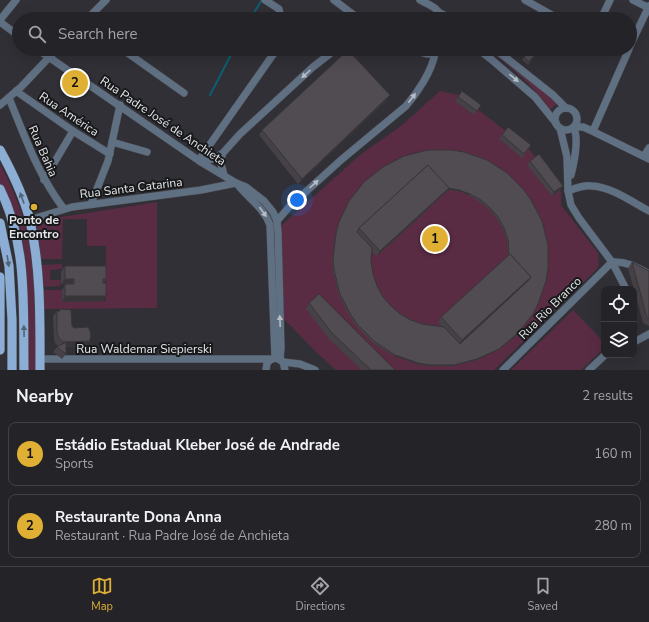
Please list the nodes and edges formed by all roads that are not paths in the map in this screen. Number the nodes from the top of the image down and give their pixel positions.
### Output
1 (16, 0) edge
2 (106, 0) edge
3 (265, 0) edge
4 (334, 0) edge
5 (420, 0) edge
6 (525, 0) edge
7 (610, 0) edge
8 (633, 0) edge
9 (649, 7) edge
10 (94, 12) edge
11 (280, 12) edge
12 (350, 12) edge
13 (436, 12) edge
14 (546, 12) edge
15 (604, 12) edge
16 (0, 21) edge
17 (12, 30) edge
18 (637, 33) edge
19 (132, 56) edge
20 (272, 56) edge
21 (327, 56) edge
22 (434, 56) edge
23 (487, 56) edge
24 (504, 56) edge
25 (626, 56) edge
26 (49, 57) joint
27 (16, 91) junction
28 (184, 93) dead end
29 (9, 98) junction
30 (0, 105) edge
31 (120, 105) junction
32 (566, 108) junction
33 (576, 115) junction
34 (558, 126) junction
35 (574, 127) junction
36 (73, 131) junction
37 (592, 131) junction
38 (112, 142) junction
39 (649, 148) edge
40 (0, 150) edge
41 (147, 152) dead end
42 (110, 154) junction
43 (222, 154) junction
44 (646, 157) edge
45 (200, 161) junction
46 (224, 175) junction
47 (44, 180) junction
48 (569, 181) junction
49 (236, 183) junction
50 (0, 189) edge
51 (568, 191) junction
52 (90, 204) junction
53 (64, 209) junction
54 (649, 211) edge
55 (29, 220) junction
56 (276, 221) junction
57 (0, 223) edge
58 (612, 262) junction
59 (649, 274) edge
60 (0, 277) edge
61 (624, 286) edge
62 (649, 334) edge
63 (637, 340) edge
64 (0, 350) edge
65 (602, 358) edge
66 (40, 360) junction
67 (247, 360) junction
68 (277, 360) junction
69 (265, 369) edge
70 (12, 370) edge
71 (24, 370) edge
72 (40, 370) edge
73 (285, 370) edge
74 (315, 370) edge
75 (503, 370) edge
76 (589, 370) edge

1 - 16 street
2 - 10 street
3 - 11 street
4 - 12 street
5 - 13 street
6 - 14 street
7 - 15 street
8 - 9 street
9 - 18 street
16 - 17 street
19 - 28 street
20 - 45 street
21 -> 43 street
56 -> 22 street
23 -> 34 street
24 - 32 street
25 - 37 street
26 - 27 street
26 - 31 street, Rua Padre José de Anchieta
27 - 29 street
27 - 36 street, Rua América
29 - 30 street
29 - 47 street, Rua Bahia
31 - 38 street
31 - 45 street, Rua Padre José de Anchieta
32 - 33 street
32 - 34 street
33 - 35 street
33 - 37 street
34 - 35 street
34 - 48 street
35 - 37 street
35 - 48 street
36 - 42 street, Rua América
36 - 47 street
37 - 44 street
38 - 41 street
38 - 42 street
39 - 44 street
55 -> 40 main road
42 - 52 street
43 - 45 street
43 - 46 street
45 - 46 street, Rua Padre José de Anchieta
46 - 49 street, Rua Padre José de Anchieta
47 - 53 street, Rua Bahia
48 - 51 street
49 - 52 street, Rua Santa Catarina
49 - 56 street
49 -> 68 street
71 -> 50 main road
51 - 54 street
51 - 58 street
52 - 53 street, Rua Santa Catarina
53 - 55 street, Rua Santa Catarina
55 - 66 main road
68 -> 56 street
57 -> 70 main road
58 - 59 street
58 - 61 street
58 - 75 street, Rua Rio Branco
60 - 64 main road
62 - 63 street
65 - 76 street
66 - 67 street, Rua Waldemar Siepierski
66 - 72 main road
67 - 68 street, Rua Waldemar Siepierski
67 - 69 street, Rua Waldemar Siepierski
68 - 69 street
68 - 73 street
68 - 74 street, Rua Waldemar Siepierski

